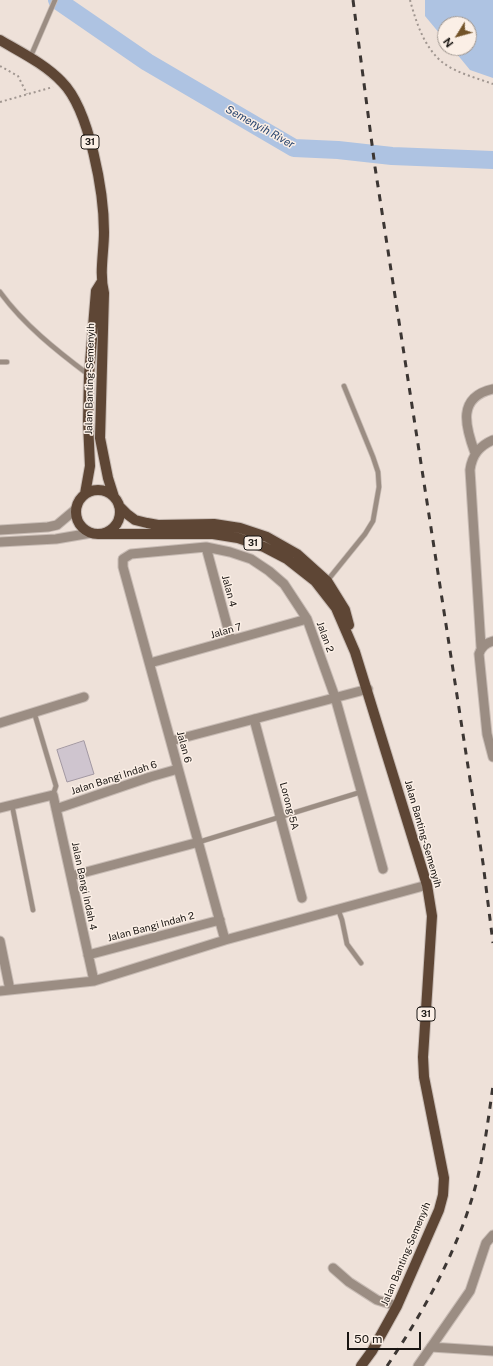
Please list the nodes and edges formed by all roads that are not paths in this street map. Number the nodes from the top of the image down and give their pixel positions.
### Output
1 (55, 0) edge
2 (0, 40) edge
3 (30, 58) junction
4 (101, 283) junction
5 (0, 292) edge
6 (0, 362) edge
7 (7, 362) dead end
8 (89, 376) junction
9 (344, 386) dead end
10 (493, 389) edge
11 (493, 440) edge
12 (475, 453) junction
13 (85, 494) junction
14 (117, 501) junction
15 (76, 509) junction
16 (0, 530) edge
17 (95, 533) junction
18 (0, 542) edge
19 (206, 547) junction
20 (123, 559) joint
21 (327, 581) junction
22 (307, 619) junction
23 (231, 640) junction
24 (493, 641) edge
25 (481, 647) junction
26 (355, 652) junction
27 (150, 663) junction
28 (368, 689) junction
29 (84, 697) dead end
30 (335, 697) junction
31 (34, 712) junction
32 (254, 719) junction
33 (0, 723) edge
34 (490, 733) edge
35 (171, 741) junction
36 (493, 757) edge
37 (178, 769) junction
38 (362, 792) junction
39 (53, 795) junction
40 (12, 805) junction
41 (0, 808) edge
42 (56, 809) junction
43 (281, 817) junction
44 (199, 842) junction
45 (383, 869) dead end
46 (71, 876) junction
47 (427, 885) junction
48 (302, 898) dead end
49 (338, 909) junction
50 (33, 910) dead end
51 (220, 920) junction
52 (225, 940) junction
53 (0, 941) edge
54 (88, 955) junction
55 (360, 963) dead end
56 (94, 981) junction
57 (10, 990) junction
58 (0, 991) edge
59 (493, 1235) edge
60 (333, 1268) dead end
61 (397, 1306) junction
62 (431, 1347) junction
63 (493, 1351) edge
64 (362, 1366) edge
65 (418, 1366) edge

1 - 3 lane
2 - 3 main road, Jalan Banting-Semenyih / 31
3 - 4 main road, Jalan Banting-Semenyih / 31
4 - 8 main road, Jalan Banting-Semenyih / 31
4 - 14 main road, Jalan Banting-Semenyih / 31
5 - 8 lane
6 - 7 lane
8 - 13 main road, Jalan Banting-Semenyih / 31
9 - 21 lane
10 - 12 street
11 - 12 street
12 - 25 street
13 - 14 main road
13 - 15 main road
14 - 17 main road
14 - 21 main road, Jalan Banting-Semenyih / 31
15 - 16 street
15 - 17 main road
17 - 18 street
17 - 26 main road, Jalan Banting-Semenyih / 31
19 - 20 street, Jalan 2
19 - 22 street, Jalan 2
19 - 23 street, Jalan 4
20 - 27 street, Jalan 6
21 - 26 main road, Jalan Banting-Semenyih / 31
22 - 23 street, Jalan 7
22 - 30 street, Jalan 2
23 - 27 street, Jalan 7
24 - 25 street
25 - 34 street
26 - 28 main road, Jalan Banting-Semenyih / 31
27 - 35 street, Jalan 6
28 - 30 street
28 - 47 main road, Jalan Banting-Semenyih / 31
29 - 31 street
30 - 32 street
30 - 38 street, Jalan 2
31 - 33 street
31 - 39 lane
32 - 35 street
32 - 43 street, Lorong 5A
34 - 36 street
35 - 37 street, Jalan 6
37 - 42 street, Jalan Bangi Indah 6
37 - 44 street, Jalan 6
38 - 43 lane
38 - 45 street, Jalan 2
39 - 40 street
39 - 42 street, Jalan Bangi Indah 4
40 - 41 street
40 - 50 lane
42 - 46 street, Jalan Bangi Indah 4
43 - 44 lane
43 - 48 street, Lorong 5A
44 - 46 street
44 - 51 street, Jalan 6
46 - 54 street, Jalan Bangi Indah 4
47 - 49 street
47 - 61 main road, Jalan Banting-Semenyih / 31
49 - 52 street
49 - 55 lane
51 - 52 street, Jalan 6
51 - 54 street, Jalan Bangi Indah 2
52 - 56 street
53 - 57 street
54 - 56 street, Jalan Bangi Indah 4
56 - 57 street
57 - 58 street
59 - 62 street
60 - 61 street
61 - 64 main road, Jalan Banting-Semenyih / 31
62 - 63 street
62 - 65 street

